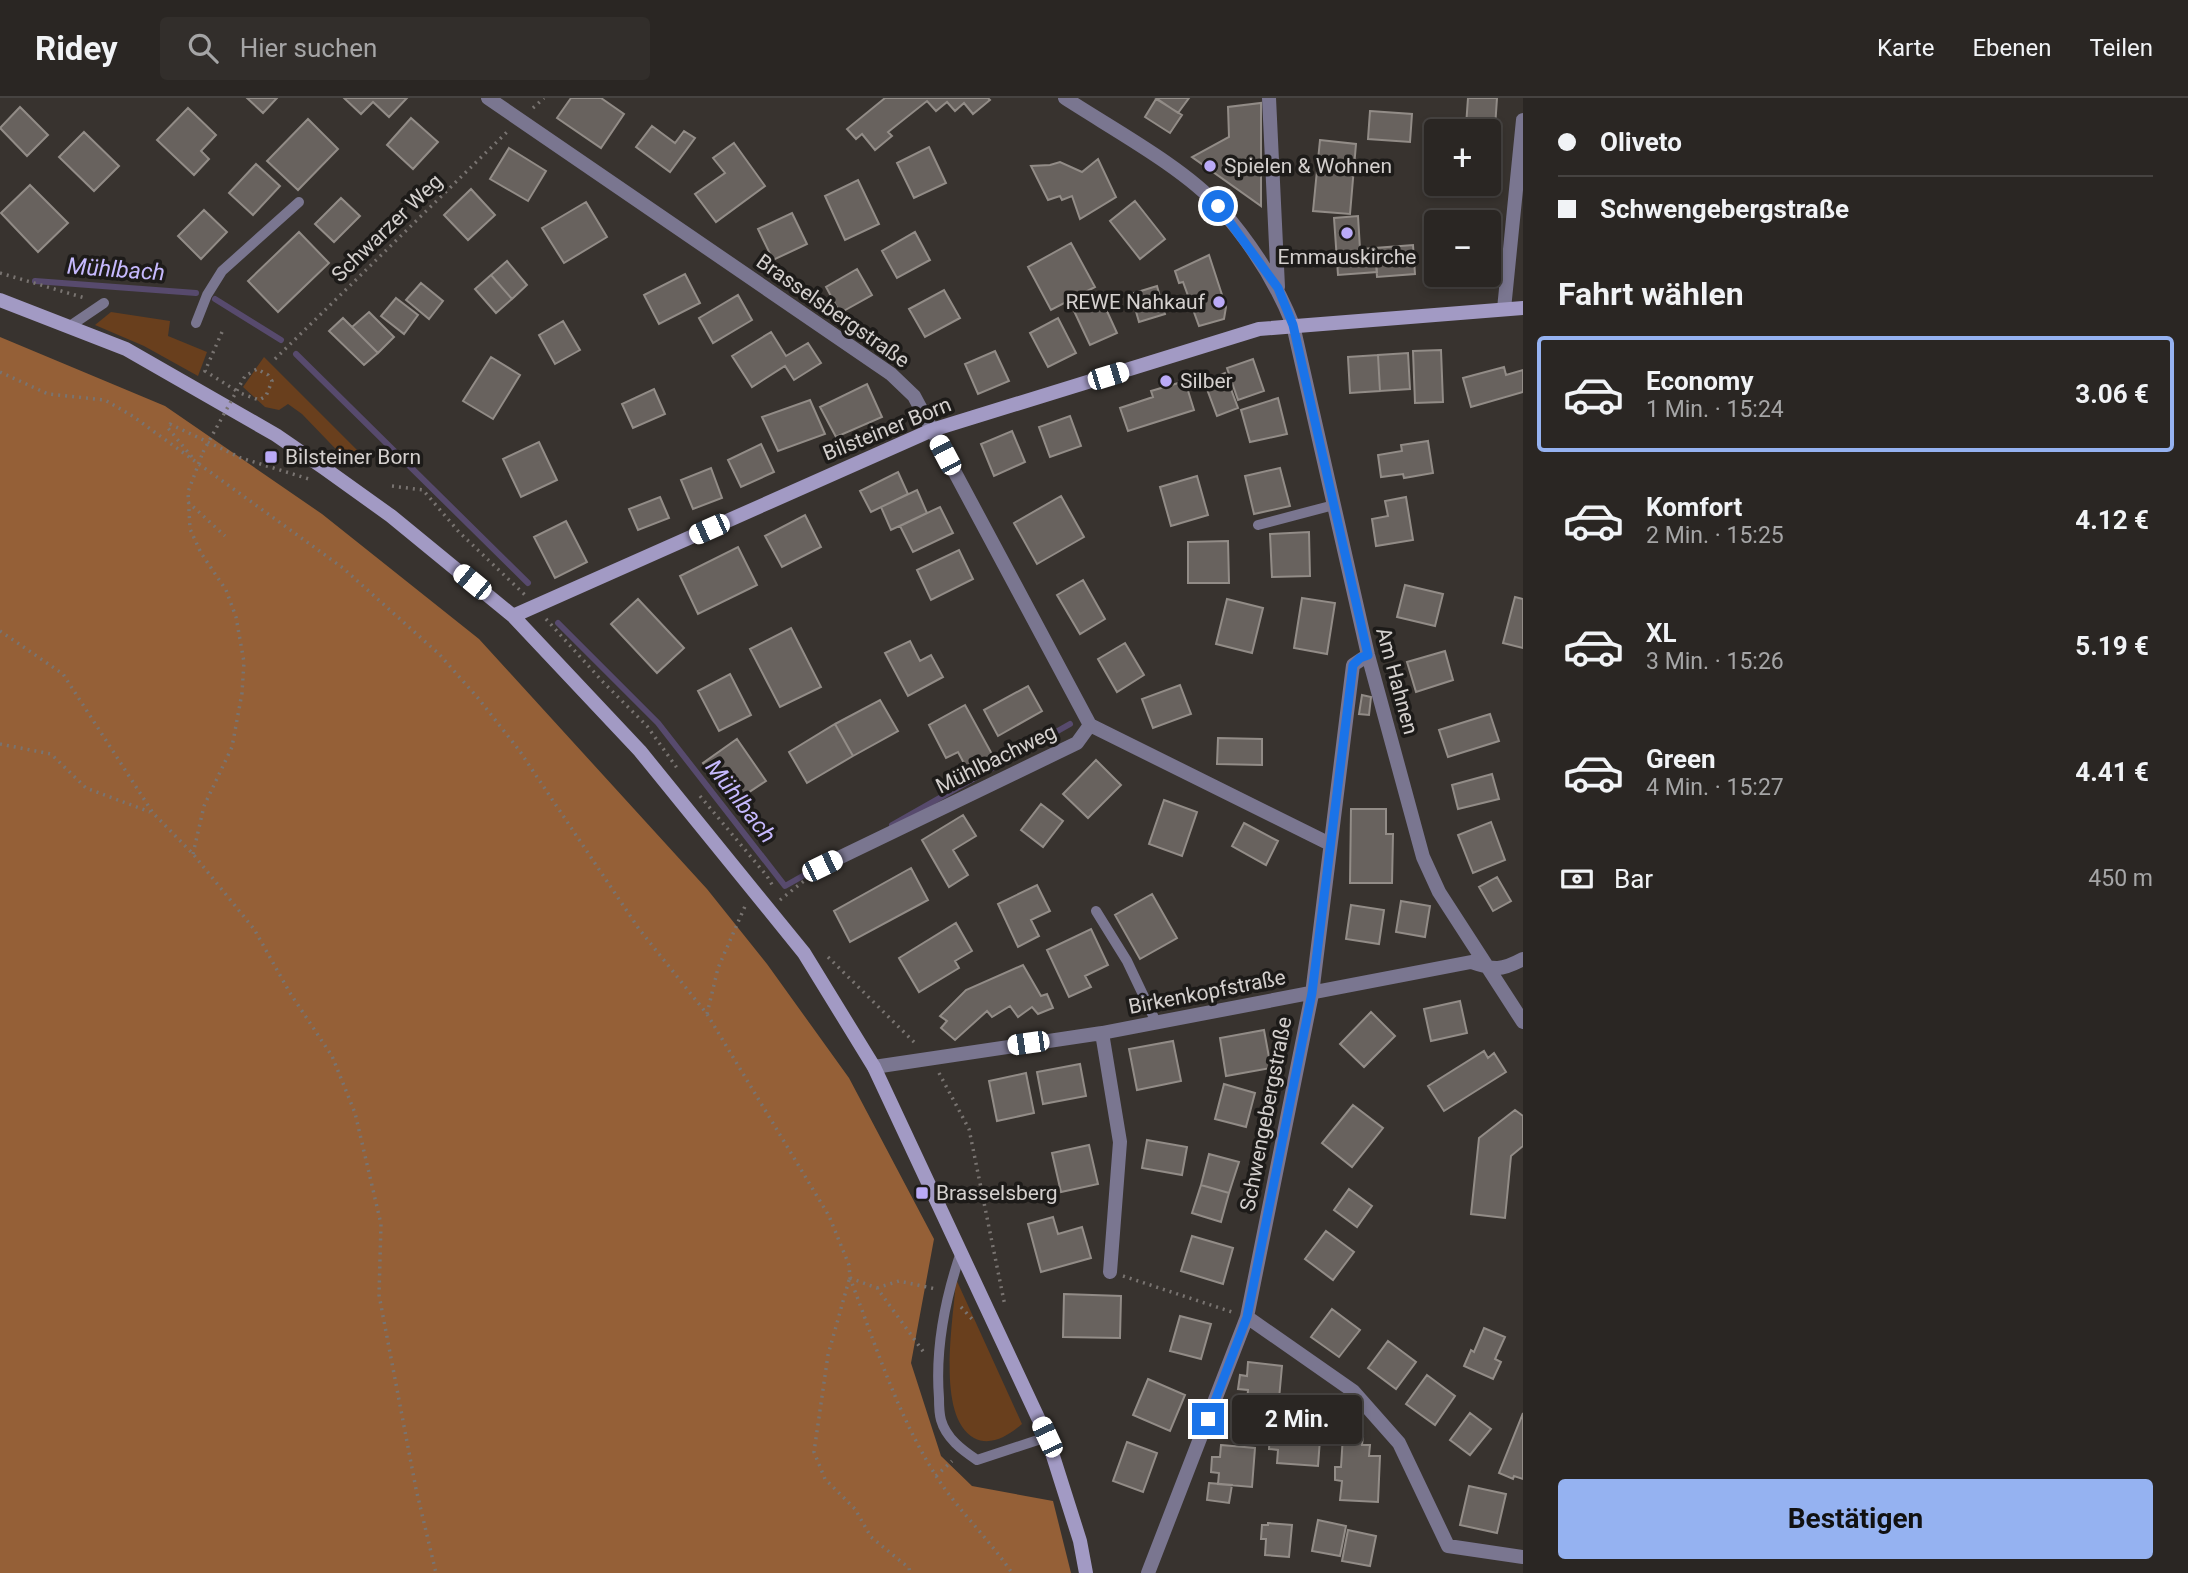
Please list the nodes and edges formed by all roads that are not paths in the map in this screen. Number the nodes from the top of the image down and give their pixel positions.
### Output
1 (488, 98) edge
2 (1065, 98) edge
3 (1269, 98) edge
4 (1523, 120) edge
5 (299, 202) dead end
6 (1278, 288) junction
7 (0, 300) edge
8 (104, 303) road end
9 (1523, 308) edge
10 (1504, 309) junction
11 (196, 323) dead end
12 (1293, 325) junction
13 (70, 326) junction
14 (932, 430) junction
15 (1334, 505) junction
16 (1258, 525) dead end
17 (513, 616) junction
18 (1368, 655) junction
19 (1090, 725) junction
20 (1330, 844) junction
21 (822, 866) road end
22 (1096, 911) dead end
23 (1523, 959) edge
24 (1490, 968) junction
25 (1312, 993) junction
26 (1156, 1022) junction
27 (1523, 1022) edge
28 (1102, 1032) junction
29 (874, 1067) junction
30 (961, 1252) junction
31 (1110, 1272) road end
32 (1247, 1317) junction
33 (1047, 1437) junction
34 (1523, 1557) edge
35 (1086, 1573) edge
36 (1148, 1573) edge

1 - 14 street, Brasselsbergstraße
2 - 6 street
3 - 6 street
4 - 10 street
5 - 11 lane
6 - 12 street, Am Hahnen
7 - 13 main road
8 - 13 lane
9 - 10 main road, Bilsteiner Born
10 - 12 main road, Bilsteiner Born
12 - 14 main road, Bilsteiner Born
12 - 15 street, Am Hahnen
13 - 17 main road
14 - 17 main road, Bilsteiner Born
14 - 19 street, Brasselsbergstraße
15 - 16 lane
15 - 18 street, Am Hahnen
17 - 29 main road
18 - 20 street, Schwengebergstraße
18 - 24 street, Am Hahnen
19 - 20 street
19 - 21 street, Mühlbachweg
20 - 25 street, Schwengebergstraße
22 - 26 lane
23 - 24 street, Birkenkopfstraße
24 - 25 street, Birkenkopfstraße
24 - 27 street, Am Hahnen
25 - 26 street, Birkenkopfstraße
25 - 32 street, Schwengebergstraße
26 - 28 street, Birkenkopfstraße
28 - 29 street, Birkenkopfstraße
28 - 31 street
29 - 30 main road
30 - 33 main road
30 - 33 lane
32 - 34 street
32 - 36 street, Schwengebergstraße
33 - 35 main road

